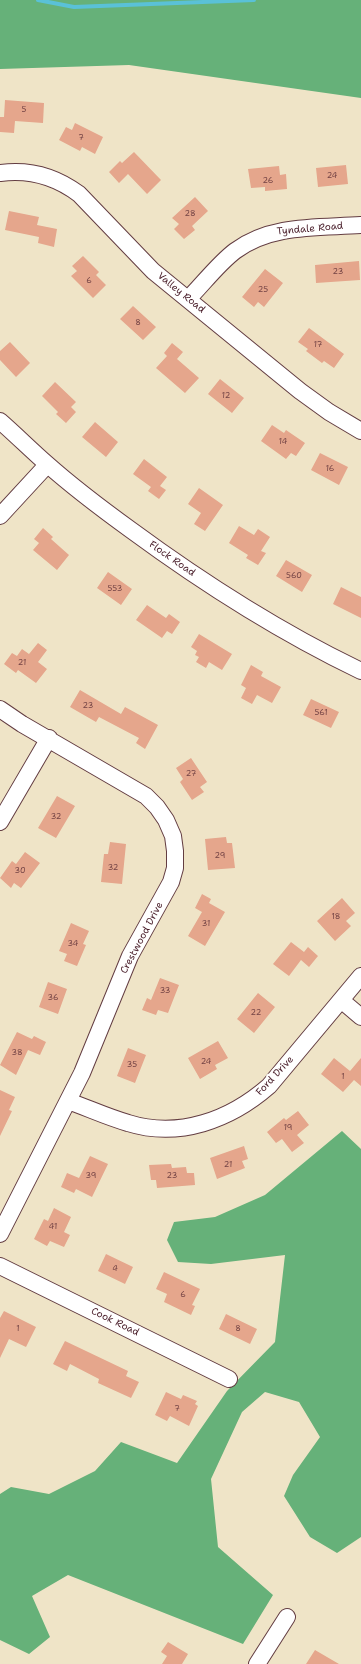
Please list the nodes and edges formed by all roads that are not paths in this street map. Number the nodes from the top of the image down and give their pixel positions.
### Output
1 (0, 173) edge
2 (361, 225) edge
3 (188, 299) junction
4 (0, 421) edge
5 (361, 431) edge
6 (47, 465) junction
7 (0, 516) edge
8 (361, 671) edge
9 (0, 709) edge
10 (49, 738) junction
11 (0, 822) edge
12 (361, 976) edge
13 (340, 1000) junction
14 (361, 1017) edge
15 (68, 1101) junction
16 (0, 1234) edge
17 (0, 1266) edge
18 (229, 1379) dead end
19 (287, 1617) dead end
20 (257, 1664) edge

1 - 3 street, Valley Road
2 - 3 street, Tyndale Road
3 - 5 street, Valley Road
4 - 6 street, Flock Road
6 - 7 street
6 - 8 street, Flock Road
9 - 10 street, Crestwood Drive
10 - 11 street
10 - 15 street, Crestwood Drive
12 - 13 street, Ford Drive
13 - 14 street
13 - 15 street, Ford Drive
15 - 16 street, Crestwood Drive
17 - 18 street, Cook Road
19 - 20 street

